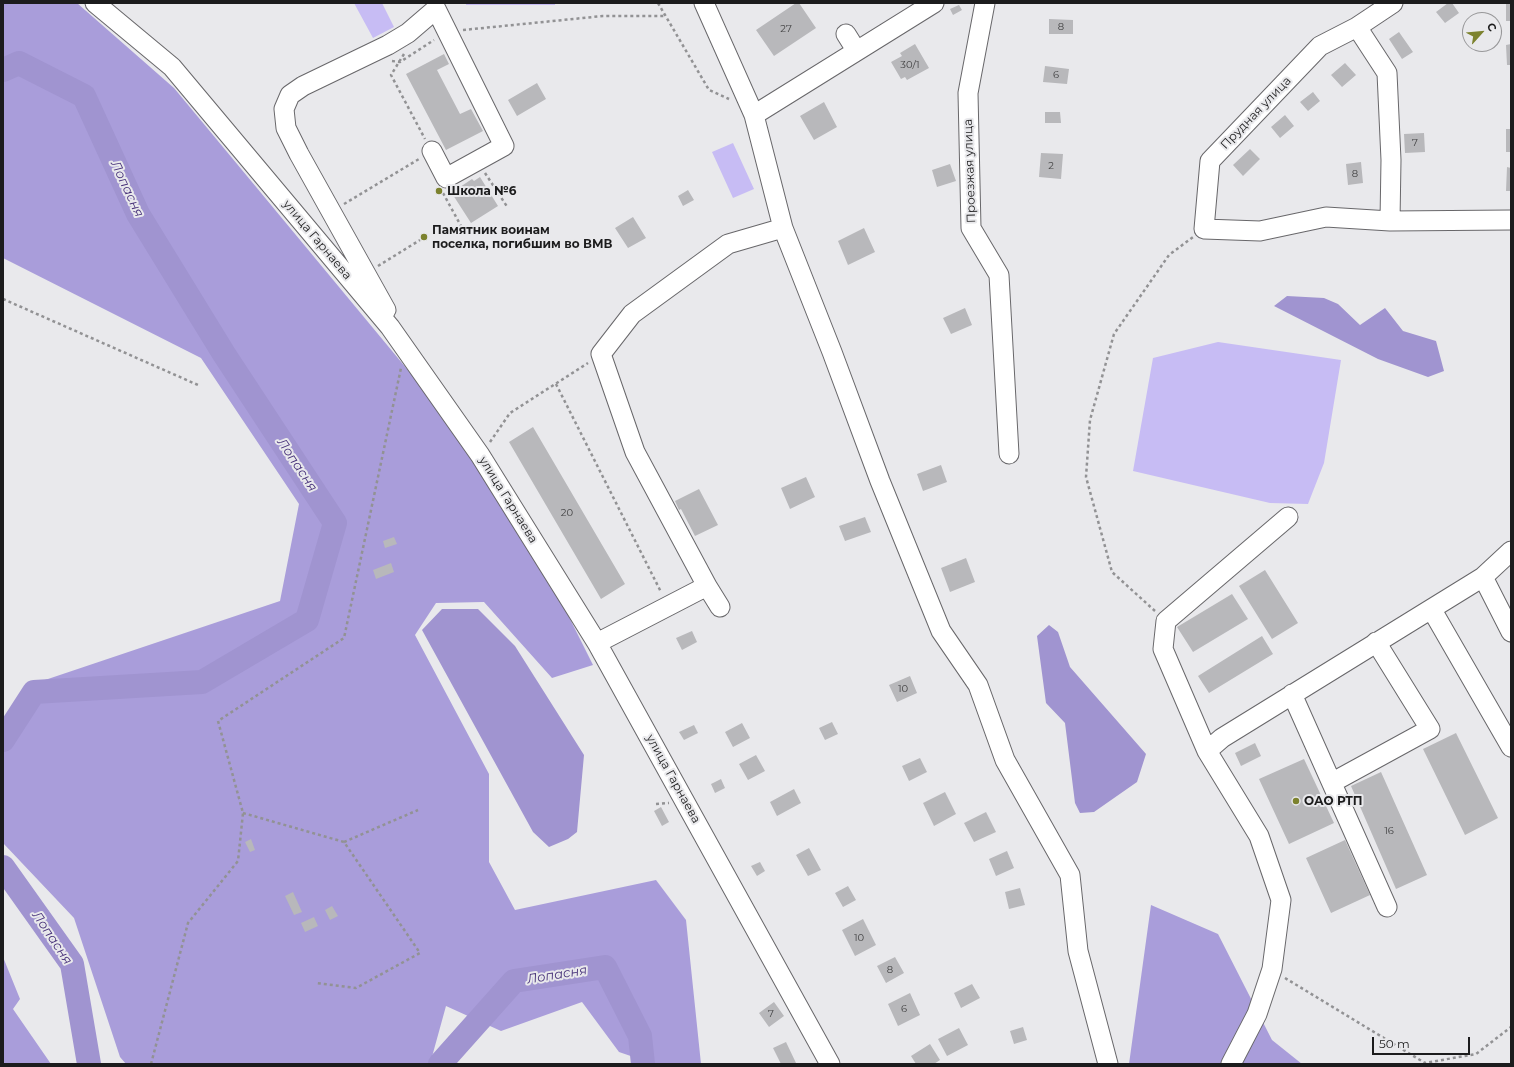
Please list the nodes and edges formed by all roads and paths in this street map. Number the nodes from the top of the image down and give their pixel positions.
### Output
1 (95, 3) edge
2 (658, 3) edge
3 (704, 3) edge
4 (934, 3) edge
5 (985, 3) edge
6 (1393, 3) edge
7 (664, 16) junction
8 (1357, 27) junction
9 (447, 32) junction
10 (846, 34) dead end
11 (408, 49) dead end
12 (856, 50) junction
13 (733, 101) dead end
14 (754, 116) junction
15 (432, 151) junction
16 (477, 161) junction
17 (446, 178) junction
18 (343, 204) dead end
19 (508, 208) dead end
20 (1511, 220) edge
21 (1390, 221) junction
22 (461, 226) dead end
23 (783, 228) junction
24 (1204, 229) junction
25 (420, 240) dead end
26 (379, 265) dead end
27 (3, 299) edge
28 (390, 327) junction
29 (405, 348) junction
30 (601, 354) junction
31 (556, 384) junction
32 (198, 385) dead end
33 (1009, 454) dead end
34 (480, 455) junction
35 (1288, 517) dead end
36 (1511, 551) edge
37 (1483, 577) junction
38 (707, 586) junction
39 (668, 606) junction
40 (720, 607) dead end
41 (1432, 610) junction
42 (1166, 621) junction
43 (1511, 632) edge
44 (1376, 642) junction
45 (597, 643) junction
46 (1292, 694) junction
47 (1511, 747) edge
48 (1207, 751) junction
49 (1333, 782) junction
50 (418, 810) dead end
51 (243, 813) junction
52 (344, 842) junction
53 (1387, 907) dead end
54 (1272, 969) junction
55 (316, 983) dead end
56 (1511, 1027) edge
57 (151, 1064) edge
58 (830, 1064) edge
59 (1108, 1064) edge
60 (1231, 1064) edge

1 - 28 street, улица Гарнаева
2 - 7 path
3 - 14 street
4 - 12 street
5 - 33 street, Проезжая улица
6 - 8 street, Прудная улица
7 - 9 path
7 - 13 path
8 - 21 street
8 - 24 street, Прудная улица
9 - 16 street
9 - 28 street
10 - 12 street
11 - 15 path
12 - 14 street
14 - 23 street
15 - 17 street
15 - 18 path
16 - 17 street
16 - 19 path
17 - 22 path
20 - 21 street
21 - 24 street
23 - 30 street
23 - 59 street
24 - 42 path
25 - 26 path
27 - 32 path
28 - 29 street, улица Гарнаева
29 - 34 street, улица Гарнаева
29 - 51 path
30 - 31 path
30 - 38 street
31 - 34 path
31 - 39 path
34 - 45 street, улица Гарнаева
35 - 42 street
36 - 37 street
37 - 41 street
37 - 43 street
38 - 39 street
38 - 40 street
39 - 45 street
41 - 44 street
41 - 47 street
42 - 48 street
44 - 46 street
44 - 49 street
45 - 58 street, улица Гарнаева
46 - 48 street
46 - 49 street
48 - 54 street
49 - 53 street
50 - 52 path
51 - 52 path
51 - 57 path
52 - 55 path
54 - 56 path
54 - 60 street

